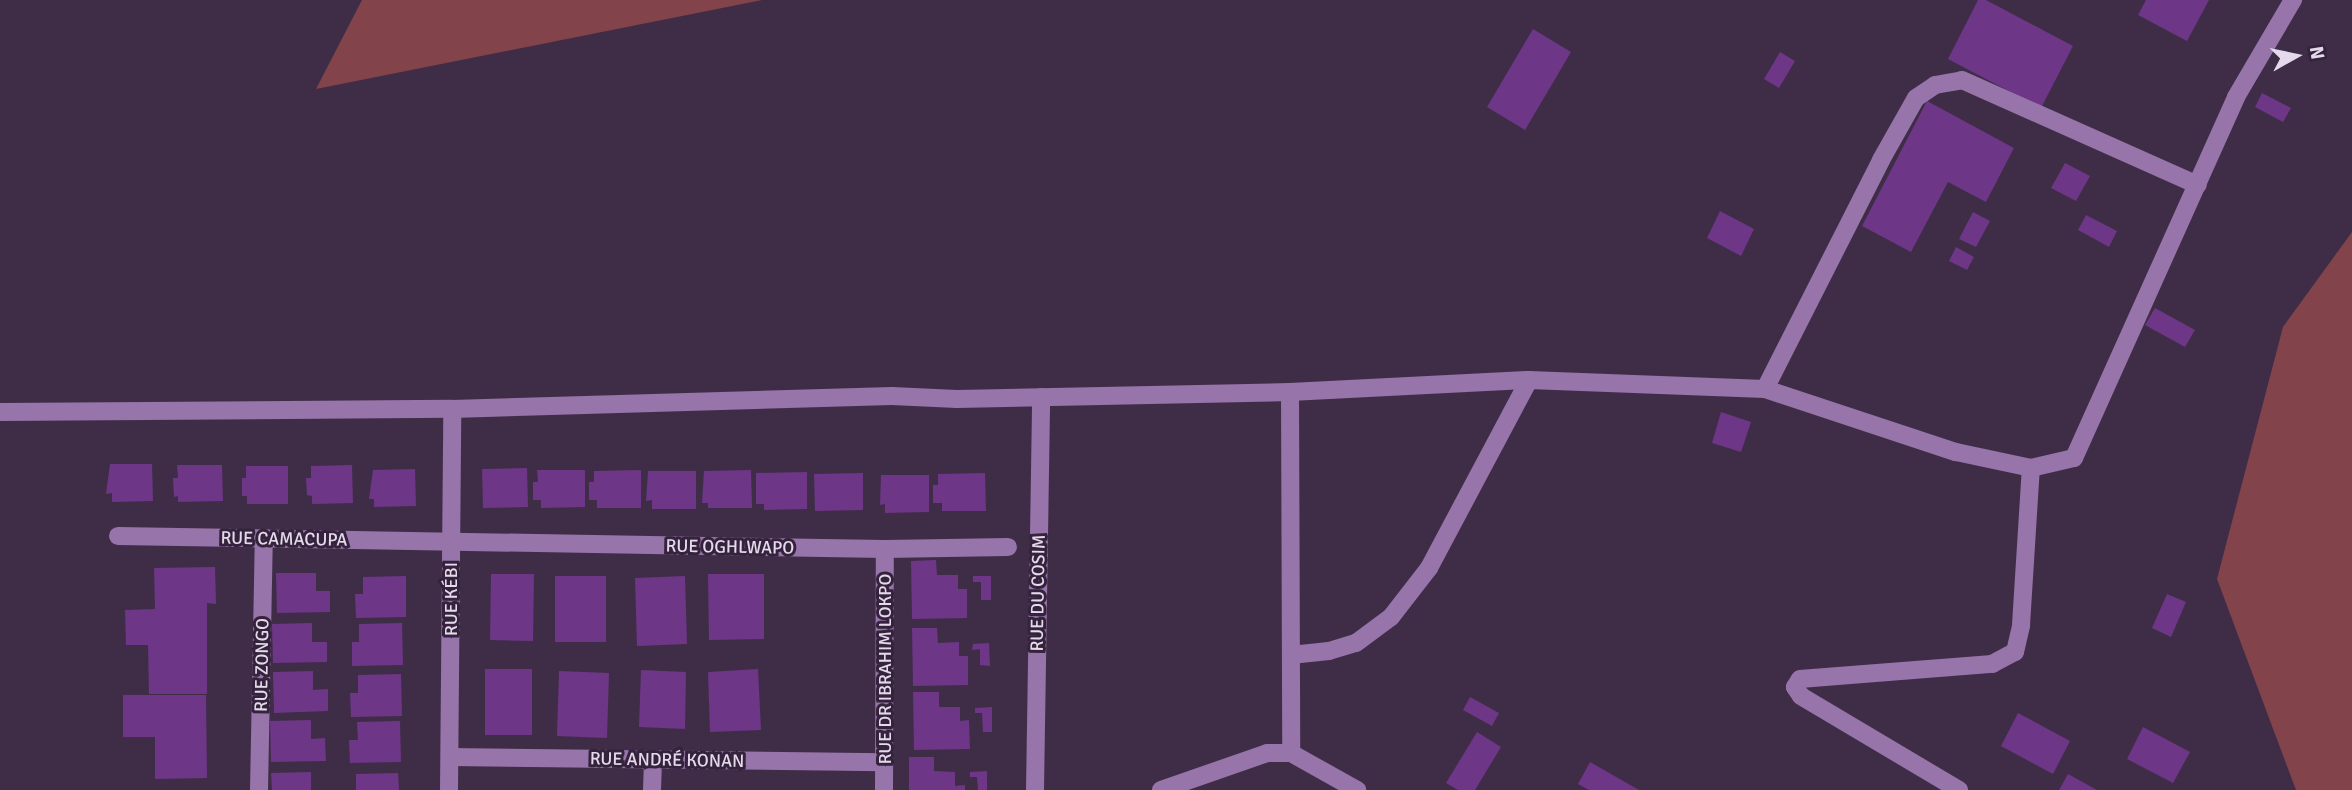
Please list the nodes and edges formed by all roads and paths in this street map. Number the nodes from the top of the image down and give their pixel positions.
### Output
1 (2293, 0) edge
2 (2198, 185) junction
3 (1529, 380) junction
4 (1765, 389) junction
5 (1290, 392) junction
6 (1041, 397) junction
7 (452, 409) junction
8 (0, 412) edge
9 (2031, 468) junction
10 (118, 536) dead end
11 (264, 539) junction
12 (452, 543) junction
13 (1008, 547) dead end
14 (886, 549) junction
15 (1291, 655) junction
16 (1291, 753) junction
17 (450, 757) junction
18 (653, 760) junction
19 (884, 762) junction
20 (259, 790) edge
21 (449, 790) edge
22 (652, 790) edge
23 (884, 790) edge
24 (1035, 790) edge
25 (1161, 790) edge
26 (1357, 790) edge
27 (1959, 790) edge

1 - 2 street
2 - 4 street
2 - 9 street
3 - 4 street
3 - 5 street
3 - 15 street
4 - 9 street
5 - 6 street
5 - 15 street
6 - 7 street
6 - 24 street, RUE DU COSIM
7 - 8 street
7 - 12 street, RUE KÉBI
9 - 27 street
10 - 11 street, RUE CAMACUPA
11 - 12 street, RUE CAMACUPA
11 - 20 street, RUE ZONGO
12 - 14 street, RUE OGHLWAPO
12 - 17 street, RUE KÉBI
13 - 14 street, RUE OGHLWAPO
14 - 19 street, RUE DR IBRAHIM LOKPO
15 - 16 street
16 - 25 street
16 - 26 street
17 - 18 street, RUE ANDRÉ KONAN
17 - 21 street, RUE KÉBI
18 - 19 street, RUE ANDRÉ KONAN
18 - 22 street
19 - 23 street, RUE DR IBRAHIM LOKPO

